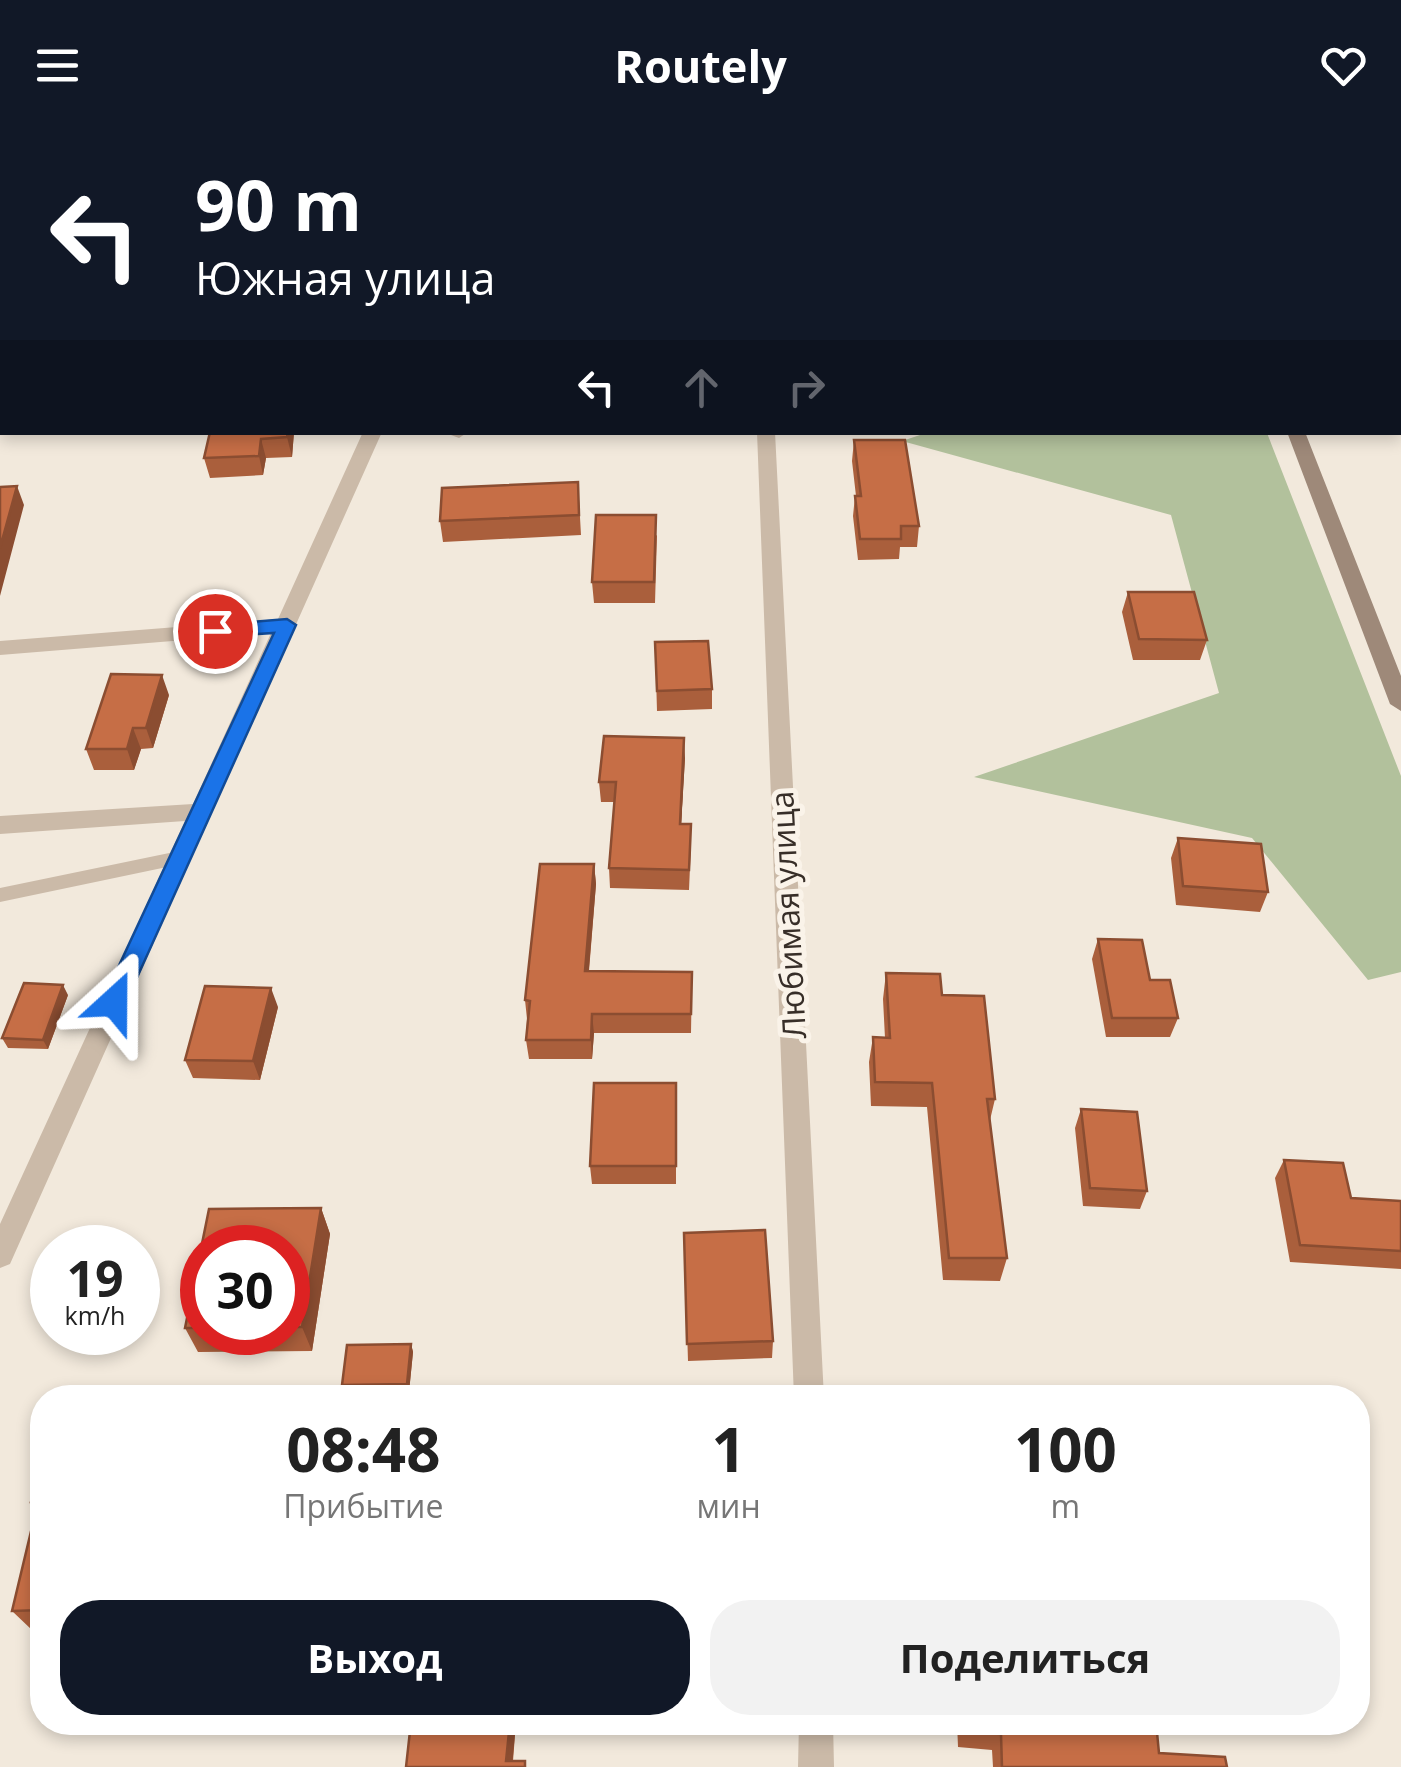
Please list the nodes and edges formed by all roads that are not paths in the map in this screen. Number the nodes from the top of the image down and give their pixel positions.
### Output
1 (372, 435) edge
2 (766, 435) edge
3 (1297, 435) edge
4 (287, 625) junction
5 (0, 648) edge
6 (1401, 704) edge
7 (200, 812) junction
8 (0, 825) edge
9 (179, 858) junction
10 (0, 895) edge
11 (0, 1255) edge
12 (808, 1385) edge
13 (816, 1735) edge
14 (816, 1767) edge

1 - 4 street
2 - 12 street, Любимая улица
3 - 6 main road
4 - 5 street
4 - 7 street
7 - 8 street
7 - 9 street
9 - 10 lane
9 - 11 street
13 - 14 street

